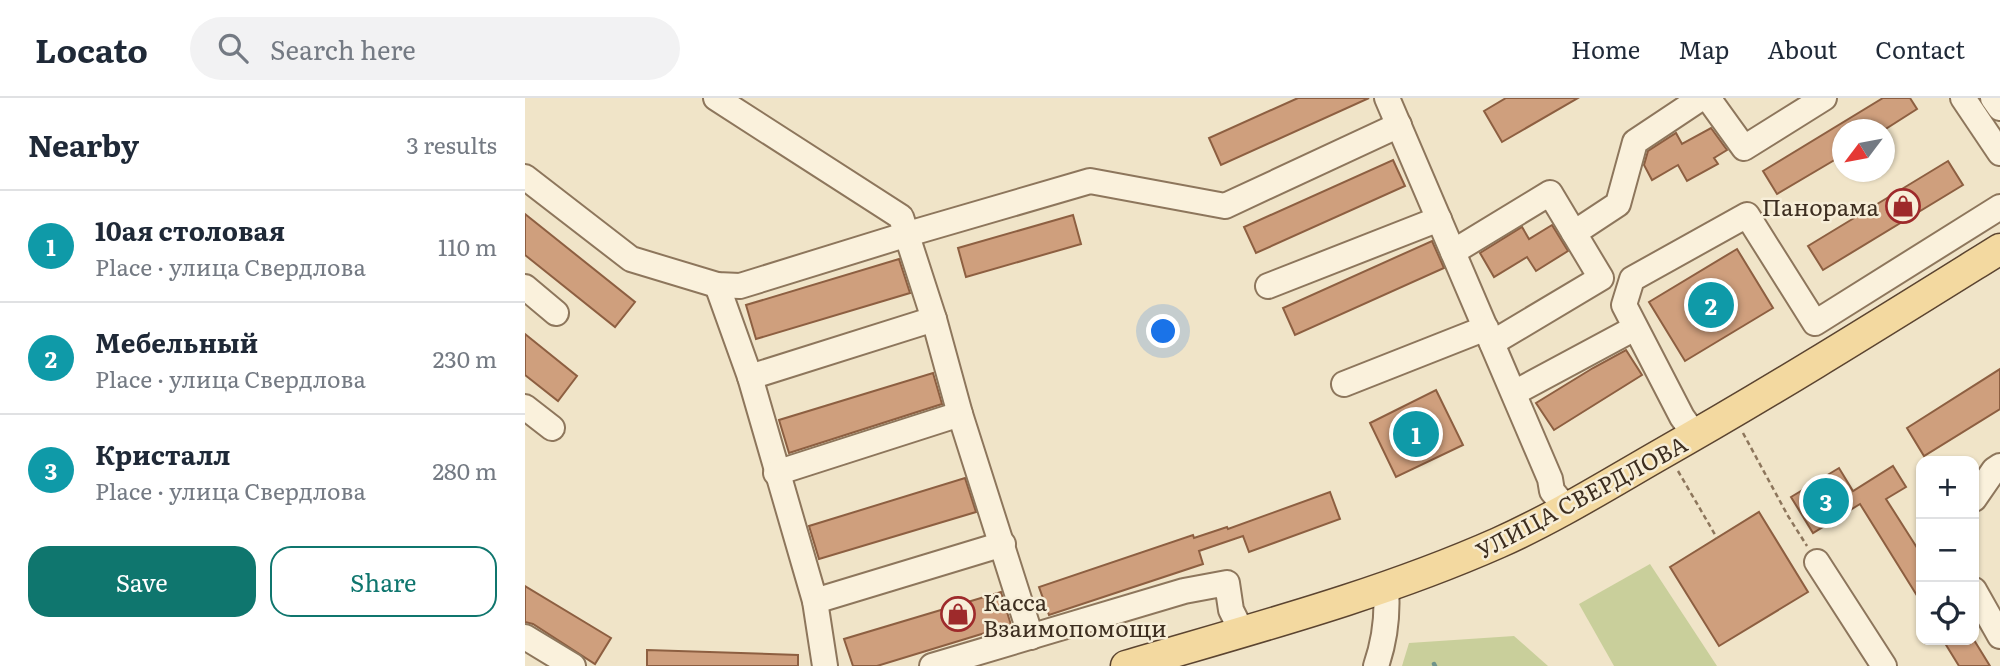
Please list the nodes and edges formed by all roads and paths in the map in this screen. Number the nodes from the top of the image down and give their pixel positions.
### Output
1 (716, 98) edge
2 (1387, 98) edge
3 (1701, 98) edge
4 (1708, 98) edge
5 (1823, 98) edge
6 (1963, 98) edge
7 (1993, 98) edge
8 (2000, 108) edge
9 (1399, 125) junction
10 (2000, 153) edge
11 (525, 177) edge
12 (2000, 207) edge
13 (1439, 219) junction
14 (1574, 233) junction
15 (908, 234) junction
16 (2000, 249) edge
17 (1453, 251) junction
18 (717, 285) junction
19 (1268, 286) dead end
20 (525, 287) edge
21 (557, 313) dead end
22 (934, 319) junction
23 (1635, 328) junction
24 (1489, 336) junction
25 (750, 377) junction
26 (1344, 384) dead end
27 (1514, 393) junction
28 (525, 407) edge
29 (960, 414) junction
30 (552, 428) dead end
31 (1743, 433) dead end
32 (1695, 435) junction
33 (2000, 466) edge
34 (1677, 471) dead end
35 (776, 473) junction
36 (1979, 492) edge
37 (1566, 509) junction
38 (1717, 538) dead end
39 (1003, 544) junction
40 (1817, 562) joint
41 (1386, 588) junction
42 (1979, 599) edge
43 (815, 601) junction
44 (1242, 632) junction
45 (2000, 636) edge
46 (525, 637) edge
47 (1031, 637) junction
48 (573, 666) edge
49 (825, 666) edge
50 (932, 666) edge
51 (1126, 666) edge
52 (1376, 666) edge
53 (1884, 666) edge

1 - 15 street
2 - 9 street
3 - 14 street
4 - 5 street
6 - 10 street
7 - 8 street
9 - 13 street
9 - 15 street
11 - 18 street
12 - 23 street
13 - 17 street
13 - 19 street
14 - 17 street
14 - 24 street
15 - 18 street
15 - 22 street
16 - 32 main road, УЛИЦА СВЕРДЛОВА
17 - 24 street
18 - 25 street
20 - 21 street
22 - 25 street
22 - 29 street
23 - 27 street
23 - 32 street
24 - 26 street
24 - 27 street
25 - 35 street
27 - 37 street
28 - 30 street
29 - 35 street
29 - 39 street
31 - 40 path
32 - 37 main road, УЛИЦА СВЕРДЛОВА
33 - 36 street
34 - 38 path
35 - 43 street
37 - 41 main road, УЛИЦА СВЕРДЛОВА
39 - 43 street
39 - 47 street
40 - 53 street
41 - 44 main road, УЛИЦА СВЕРДЛОВА
41 - 52 street
42 - 45 street
43 - 49 street
44 - 47 street
44 - 51 main road, УЛИЦА СВЕРДЛОВА
46 - 48 street
47 - 50 street

